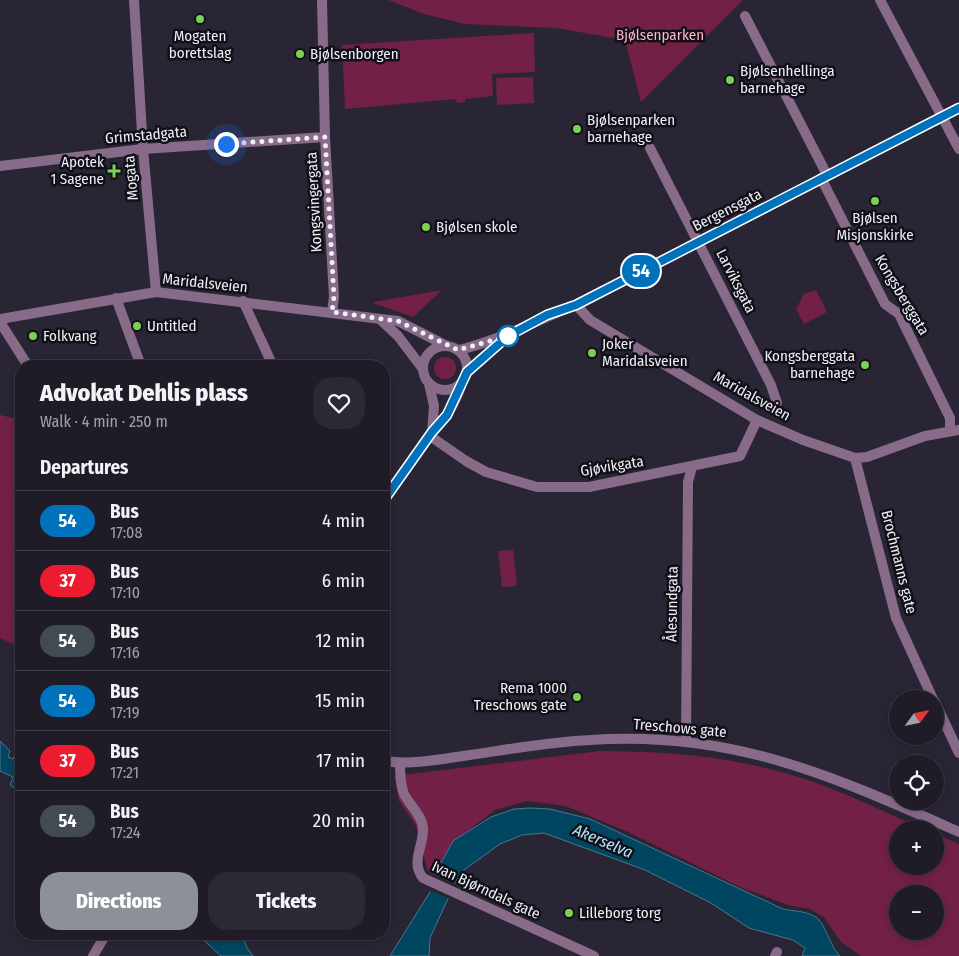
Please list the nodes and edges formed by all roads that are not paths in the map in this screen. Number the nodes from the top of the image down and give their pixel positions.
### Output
1 (134, 0) edge
2 (322, 0) edge
3 (880, 0) edge
4 (745, 16) dead end
5 (959, 108) edge
6 (942, 117) junction
7 (325, 137) junction
8 (650, 148) dead end
9 (143, 149) junction
10 (959, 149) edge
11 (0, 166) edge
12 (824, 176) junction
13 (699, 241) junction
14 (156, 292) junction
15 (116, 298) junction
16 (243, 302) junction
17 (576, 305) junction
18 (332, 312) junction
19 (378, 318) junction
20 (0, 321) edge
21 (508, 336) junction
22 (447, 346) junction
23 (458, 350) junction
24 (24, 360) edge
25 (139, 360) edge
26 (270, 360) edge
27 (423, 368) junction
28 (467, 372) junction
29 (462, 383) junction
30 (429, 384) junction
31 (777, 403) dead end
32 (757, 420) junction
33 (954, 430) edge
34 (431, 434) junction
35 (855, 458) junction
36 (692, 467) junction
37 (390, 492) edge
38 (929, 690) edge
39 (944, 721) edge
40 (686, 742) junction
41 (959, 753) edge
42 (390, 762) edge
43 (400, 763) junction
44 (959, 832) edge
45 (102, 940) edge
46 (93, 956) edge
47 (594, 956) edge

1 - 9 street, Mogata
2 - 7 street, Kongsvingergata
3 - 6 street
4 - 12 street, Kongsberggata
5 - 6 street, Bergensgata
6 - 10 street
6 - 12 street, Bergensgata
7 - 9 street, Grimstadgata
7 - 18 street, Kongsvingergata
8 - 13 street, Larviksgata
9 - 11 street, Grimstadgata
9 - 14 street, Mogata
12 - 13 street, Bergensgata
12 - 33 street, Kongsberggata
13 - 17 street, Bergensgata
13 - 31 street, Larviksgata
14 - 15 street, Maridalsveien
14 - 16 street, Maridalsveien
15 - 20 street, Maridalsveien
15 - 25 street
16 - 18 street, Maridalsveien
16 - 26 street
17 - 21 street, Bergensgata
17 - 32 street, Maridalsveien
18 - 19 street, Maridalsveien
19 - 22 street, Maridalsveien
19 - 27 street
20 - 24 street
21 - 23 street, Bergensgata
21 - 28 street, Bergensgata
22 - 23 street
22 - 27 street
23 - 28 street
27 - 30 street
28 - 29 street
29 - 30 street
29 - 34 street
30 - 34 street
32 - 35 street, Maridalsveien
32 - 36 street, Gjøvikgata
33 - 35 street
34 - 36 street, Gjøvikgata
34 - 37 street
35 - 38 street, Brochmanns gate
36 - 40 street, Ålesundgata
39 - 41 street, Brochmanns gate
40 - 43 street, Treschows gate
40 - 44 street, Treschows gate
42 - 43 street, Treschows gate
43 - 47 street, Ivan Bjørndals gate
45 - 46 street

